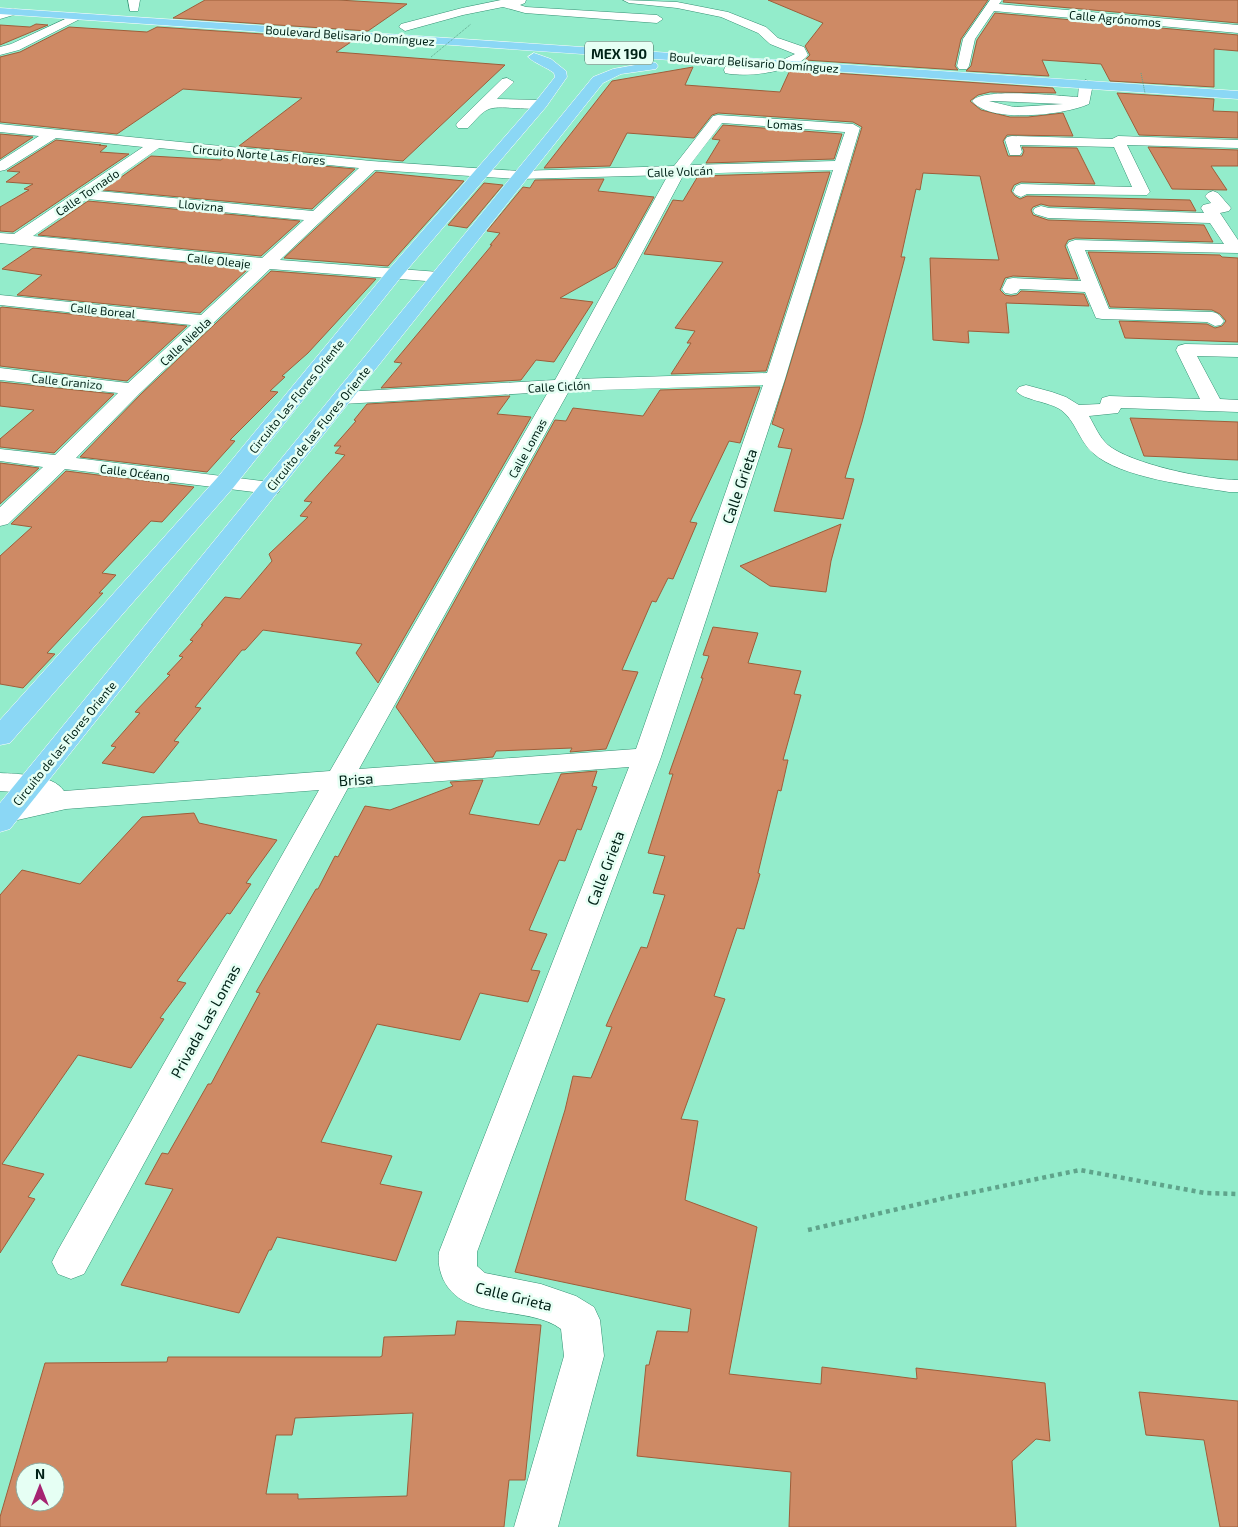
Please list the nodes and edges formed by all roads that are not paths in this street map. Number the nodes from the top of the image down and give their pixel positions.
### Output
1 (530, 0) edge
2 (629, 0) edge
3 (0, 1) edge
4 (503, 2) junction
5 (41, 3) junction
6 (134, 4) edge
7 (994, 4) edge
8 (0, 11) edge
9 (13, 12) junction
10 (0, 16) edge
11 (76, 16) junction
12 (670, 20) dead end
13 (741, 21) junction
14 (699, 22) dead end
15 (405, 27) junction
16 (1238, 29) edge
17 (318, 33) junction
18 (0, 51) edge
19 (802, 55) junction
20 (534, 57) junction
21 (783, 64) junction
22 (656, 66) junction
23 (963, 66) junction
24 (730, 70) junction
25 (987, 73) junction
26 (945, 75) junction
27 (507, 82) dead end
28 (1086, 84) junction
29 (1238, 85) edge
30 (1150, 92) joint
31 (1238, 97) edge
32 (1084, 100) junction
33 (541, 104) junction
34 (483, 106) junction
35 (718, 119) joint
36 (463, 125) dead end
37 (0, 128) edge
38 (853, 128) joint
39 (54, 133) junction
40 (1010, 142) dead end
41 (1119, 143) junction
42 (156, 144) junction
43 (1238, 144) edge
44 (371, 164) junction
45 (842, 165) junction
46 (0, 166) edge
47 (678, 171) junction
48 (480, 174) junction
49 (519, 176) junction
50 (1028, 186) dead end
51 (84, 194) junction
52 (1230, 196) dead end
53 (1042, 211) dead end
54 (317, 216) junction
55 (1215, 218) junction
56 (0, 238) edge
57 (17, 240) junction
58 (1234, 240) edge
59 (267, 264) junction
60 (395, 273) junction
61 (439, 276) junction
62 (1013, 283) dead end
63 (1091, 287) junction
64 (0, 300) edge
65 (206, 321) junction
66 (1215, 321) dead end
67 (1238, 351) edge
68 (0, 374) edge
69 (775, 379) junction
70 (562, 385) junction
71 (134, 388) junction
72 (1026, 391) dead end
73 (343, 398) junction
74 (1213, 405) junction
75 (1238, 406) edge
76 (1075, 411) junction
77 (0, 455) edge
78 (60, 462) junction
79 (225, 483) junction
80 (1238, 486) edge
81 (270, 488) junction
82 (0, 518) edge
83 (0, 737) edge
84 (646, 757) junction
85 (339, 780) junction
86 (0, 782) edge
87 (31, 784) junction
88 (66, 800) junction
89 (2, 816) edge
90 (71, 1262) dead end
91 (536, 1527) edge

1 - 4 street
2 - 13 street
3 - 5 main road, Boulevard Belisario Domínguez / MEX 190
4 - 12 street
4 - 15 street
5 - 6 main road, Boulevard Belisario Domínguez / MEX 190
5 - 9 main road
6 - 15 main road, Boulevard Belisario Domínguez / MEX 190
7 - 16 street, Calle Agrónomos
7 - 23 street
8 - 9 main road, Boulevard Belisario Domínguez / MEX 190
9 - 10 street
9 - 11 main road, Boulevard Belisario Domínguez / MEX 190
11 - 17 main road, Boulevard Belisario Domínguez / MEX 190
11 - 18 street
13 - 14 street
13 - 19 street
15 - 19 main road, Boulevard Belisario Domínguez / MEX 190
17 - 20 main road
17 - 21 main road, Boulevard Belisario Domínguez / MEX 190
19 - 21 street
19 - 23 main road, Boulevard Belisario Domínguez / MEX 190
20 - 22 main road
20 - 33 main road, Circuito Las Flores Oriente
21 - 24 street
21 - 26 main road, Boulevard Belisario Domínguez / MEX 190
22 - 24 main road
22 - 49 main road, Circuito de las Flores Oriente
23 - 25 main road, Boulevard Belisario Domínguez / MEX 190
24 - 26 main road
25 - 26 main road, Boulevard Belisario Domínguez / MEX 190
25 - 28 main road, Boulevard Belisario Domínguez / MEX 190
25 - 29 main road, Boulevard Belisario Domínguez / MEX 190
27 - 34 street
28 - 30 main road, Boulevard Belisario Domínguez / MEX 190
28 - 32 street
30 - 31 street
32 - 32 street
33 - 34 street
33 - 48 main road, Circuito Las Flores Oriente
34 - 36 street
35 - 38 street, Lomas
35 - 47 street, Calle Lomas
37 - 39 street, Circuito Norte Las Flores
38 - 45 street, Calle Grieta
39 - 42 street, Circuito Norte Las Flores
39 - 46 street
40 - 41 street
41 - 43 street
41 - 50 street
42 - 44 street, Circuito Norte Las Flores
42 - 51 street, Calle Tornado
44 - 48 street, Circuito Norte Las Flores
44 - 54 street, Calle Niebla
45 - 47 street, Calle Volcán
45 - 69 street, Calle Grieta
47 - 49 street, Calle Volcán
47 - 70 street, Calle Lomas
48 - 49 street, Circuito Norte Las Flores
48 - 60 main road, Circuito Las Flores Oriente
49 - 61 main road, Circuito de las Flores Oriente
51 - 54 street, Llovizna
51 - 57 street, Calle Tornado
52 - 55 street
53 - 55 street
54 - 59 street, Calle Niebla
55 - 58 street
56 - 57 street, Calle Oleaje
57 - 59 street, Calle Oleaje
58 - 63 street
59 - 60 street, Calle Oleaje
59 - 65 street, Calle Niebla
60 - 61 street, Calle Oleaje
60 - 79 main road, Circuito Las Flores Oriente
61 - 73 main road, Circuito de las Flores Oriente
62 - 63 street
63 - 66 street
64 - 65 street, Calle Boreal
65 - 71 street, Calle Niebla
67 - 74 street
68 - 71 street, Calle Granizo
69 - 70 street, Calle Ciclón
69 - 84 street, Calle Grieta
70 - 73 street, Calle Ciclón
70 - 85 street, Calle Lomas
71 - 78 street, Calle Niebla
72 - 76 street
73 - 81 main road, Circuito de las Flores Oriente
74 - 75 street
74 - 76 street
76 - 80 street
77 - 78 street, Calle Océano
78 - 79 street, Calle Océano
78 - 82 street, Calle Niebla
79 - 81 street, Calle Océano
79 - 83 main road, Circuito Las Flores Oriente
81 - 87 main road, Circuito de las Flores Oriente
84 - 85 street, Brisa
84 - 91 street, Calle Grieta
85 - 88 street, Brisa
85 - 90 street, Privada Las Lomas
86 - 87 street
87 - 88 street, Brisa
87 - 89 main road, Circuito de las Flores Oriente
88 - 89 street, Brisa

